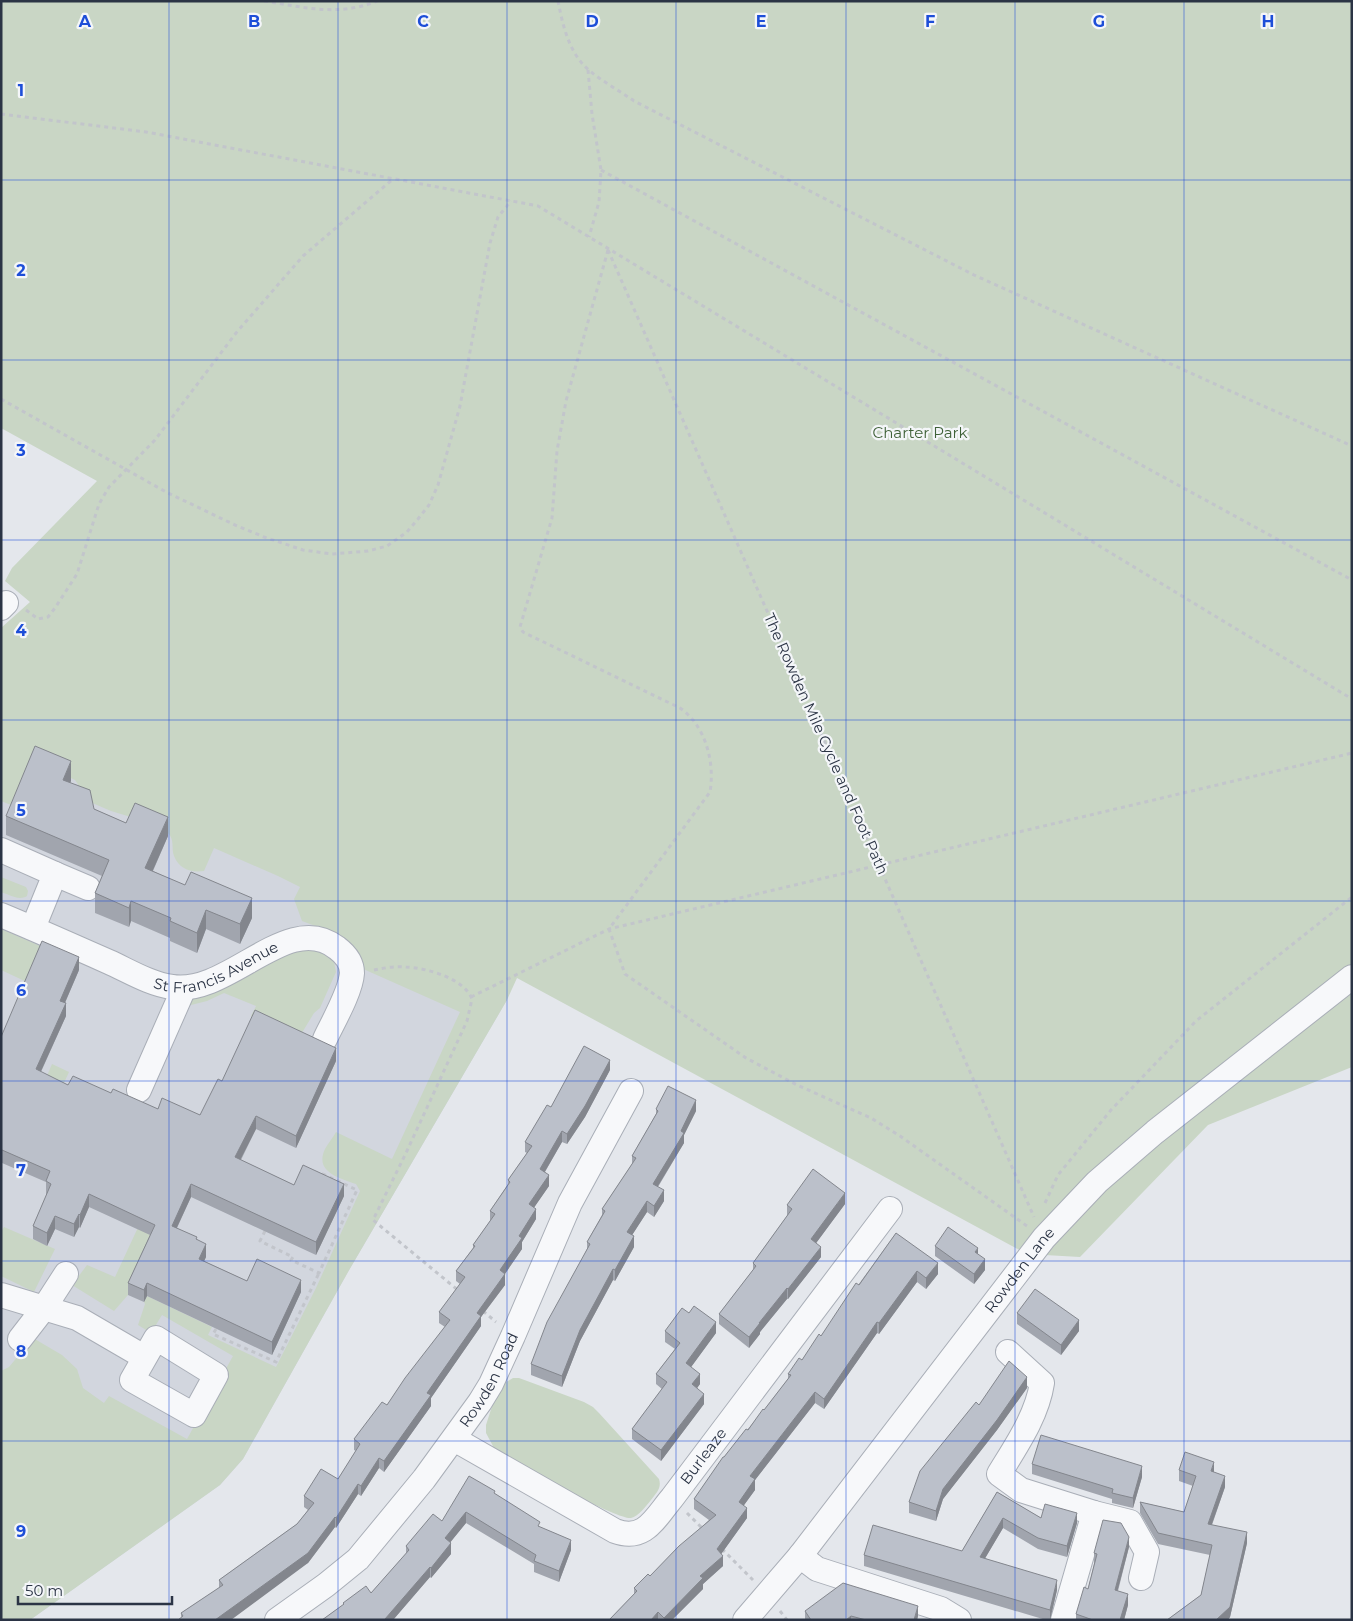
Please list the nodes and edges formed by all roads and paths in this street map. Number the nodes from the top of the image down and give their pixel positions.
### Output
1 (264, 1) edge
2 (377, 1) edge
3 (558, 1) edge
4 (588, 70) junction
5 (1, 114) edge
6 (601, 170) junction
7 (393, 179) junction
8 (511, 201) junction
9 (589, 237) junction
10 (608, 250) junction
11 (1, 400) edge
12 (1352, 446) edge
13 (126, 469) junction
14 (1352, 580) edge
15 (4, 606) edge
16 (1352, 699) edge
17 (1352, 754) edge
18 (1, 850) edge
19 (880, 865) junction
20 (55, 874) junction
21 (88, 888) dead end
22 (1352, 897) edge
23 (1, 915) edge
24 (33, 928) junction
25 (609, 929) junction
26 (352, 973) junction
27 (1352, 977) edge
28 (184, 988) junction
29 (471, 997) junction
30 (325, 1039) dead end
31 (139, 1090) dead end
32 (631, 1091) dead end
33 (320, 1179) edge
34 (890, 1209) dead end
35 (264, 1231) edge
36 (1044, 1238) junction
37 (318, 1273) junction
38 (66, 1274) dead end
39 (460, 1292) edge
40 (1, 1294) edge
41 (476, 1305) edge
42 (44, 1308) junction
43 (216, 1329) edge
44 (514, 1336) junction
45 (20, 1339) dead end
46 (1008, 1352) dead end
47 (144, 1357) dead end
48 (454, 1439) junction
49 (672, 1498) junction
50 (1094, 1513) junction
51 (706, 1532) edge
52 (720, 1546) edge
53 (800, 1556) junction
54 (1141, 1578) dead end
55 (767, 1594) junction
56 (277, 1620) edge
57 (744, 1620) edge
58 (787, 1620) edge
59 (958, 1620) edge
60 (1063, 1620) edge

1 - 2 path
3 - 4 path
4 - 6 path
4 - 12 path
5 - 7 path
6 - 9 path
6 - 14 path
7 - 8 path
7 - 13 path
8 - 9 path
8 - 13 path
9 - 10 path
10 - 16 path
10 - 19 path, The Rowden Mile Cycle and Foot Path
10 - 25 path
11 - 13 path
13 - 15 path
17 - 19 path
18 - 20 street
19 - 25 path
19 - 36 path, The Rowden Mile Cycle and Foot Path
20 - 21 street
20 - 24 street
22 - 36 path
23 - 24 street, St Francis Avenue
24 - 28 street, St Francis Avenue
25 - 29 path
25 - 36 path
26 - 28 street, St Francis Avenue
26 - 29 path
26 - 30 street
27 - 36 street, Rowden Lane
28 - 31 street
29 - 39 path
32 - 44 street, Rowden Road
33 - 37 path
34 - 49 street, Burleaze
35 - 37 path
36 - 53 street, Rowden Lane
37 - 43 path
38 - 42 street
40 - 42 street
41 - 44 path
42 - 45 street
42 - 47 street
44 - 48 street, Rowden Road
46 - 50 street
48 - 49 street, Burleaze
48 - 56 street, Rowden Road
49 - 51 path
50 - 54 street
50 - 60 street
52 - 55 path
53 - 55 street, Rowden Lane
53 - 59 street
55 - 57 street, Rowden Lane
55 - 58 path

